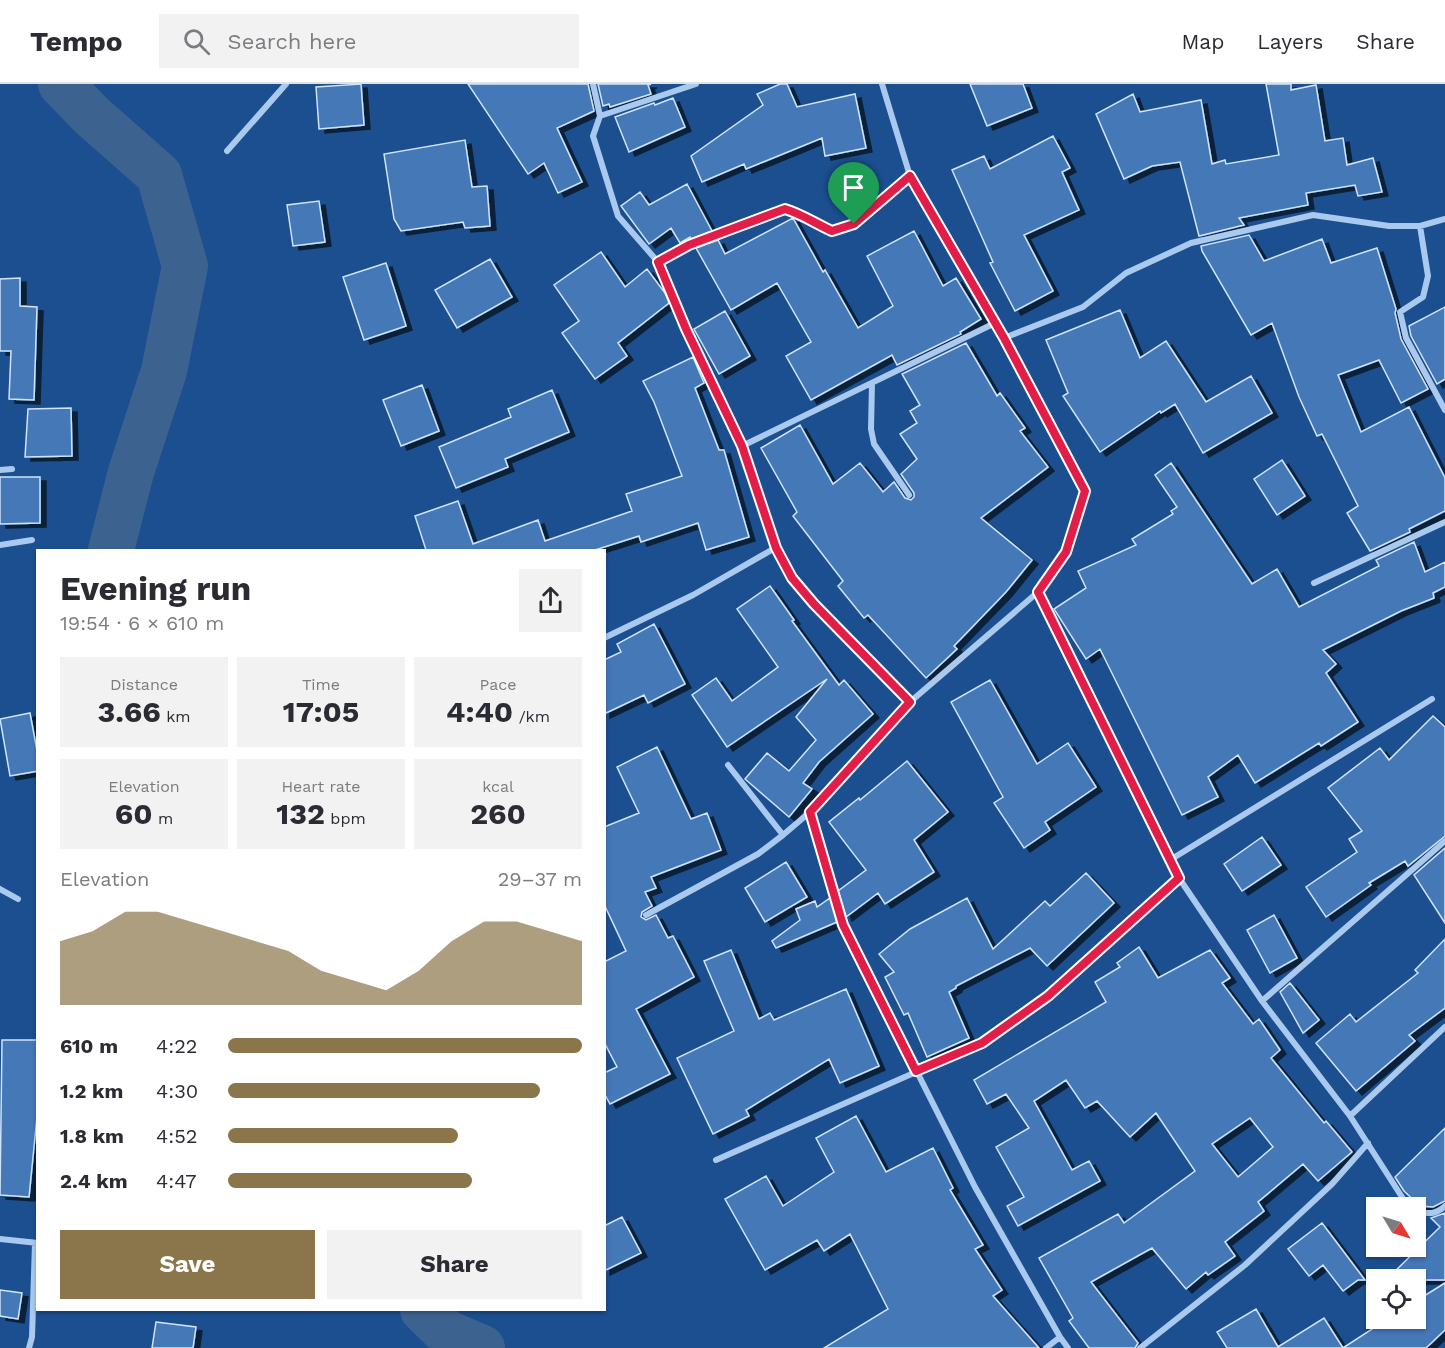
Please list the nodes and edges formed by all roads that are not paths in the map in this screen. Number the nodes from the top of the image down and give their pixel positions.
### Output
1 (286, 84) edge
2 (593, 84) edge
3 (696, 84) edge
4 (882, 84) edge
5 (600, 116) junction
6 (227, 151) dead end
7 (910, 176) junction
8 (1445, 219) edge
9 (1420, 226) junction
10 (658, 262) junction
11 (995, 323) junction
12 (1004, 338) junction
13 (872, 382) junction
14 (1445, 410) edge
15 (742, 446) junction
16 (12, 469) dead end
17 (0, 470) edge
18 (909, 495) dead end
19 (1445, 522) edge
20 (32, 540) dead end
21 (0, 545) edge
22 (776, 548) junction
23 (1314, 583) dead end
24 (1038, 592) junction
25 (606, 637) edge
26 (1432, 699) dead end
27 (910, 702) junction
28 (728, 765) dead end
29 (810, 812) junction
30 (783, 835) junction
31 (1445, 841) edge
32 (1170, 860) junction
33 (1179, 878) junction
34 (0, 889) edge
35 (18, 899) dead end
36 (646, 915) dead end
37 (1262, 1001) junction
38 (1445, 1027) edge
39 (916, 1071) junction
40 (1350, 1116) junction
41 (1368, 1143) junction
42 (716, 1160) dead end
43 (1402, 1197) edge
44 (1445, 1206) edge
45 (1426, 1214) edge
46 (0, 1239) edge
47 (36, 1243) edge
48 (1060, 1337) junction
49 (29, 1348) edge
50 (1046, 1348) edge
51 (1068, 1348) edge
52 (1140, 1348) edge

1 - 6 street
2 - 5 street
3 - 5 street
4 - 7 street
5 - 10 street
7 - 10 street
7 - 11 street
8 - 9 street
9 - 12 street
9 - 14 street
10 - 15 street
11 - 12 street
11 - 13 street
12 - 24 street
13 - 15 street
13 - 18 street
15 - 22 street
16 - 17 street
19 - 23 street
20 - 21 street
22 - 25 street
22 - 27 street
24 - 27 street
24 - 32 street
26 - 32 street
27 - 29 street
28 - 30 street
29 - 30 street
29 - 39 street
30 - 36 street
31 - 37 street
32 - 33 street
33 - 37 street
33 - 39 street
34 - 35 street
37 - 40 street
38 - 40 street
39 - 42 street
39 - 48 street
40 - 41 street
41 - 43 street
41 - 52 street
44 - 45 street
46 - 47 street
47 - 49 street
48 - 50 street
48 - 51 street

